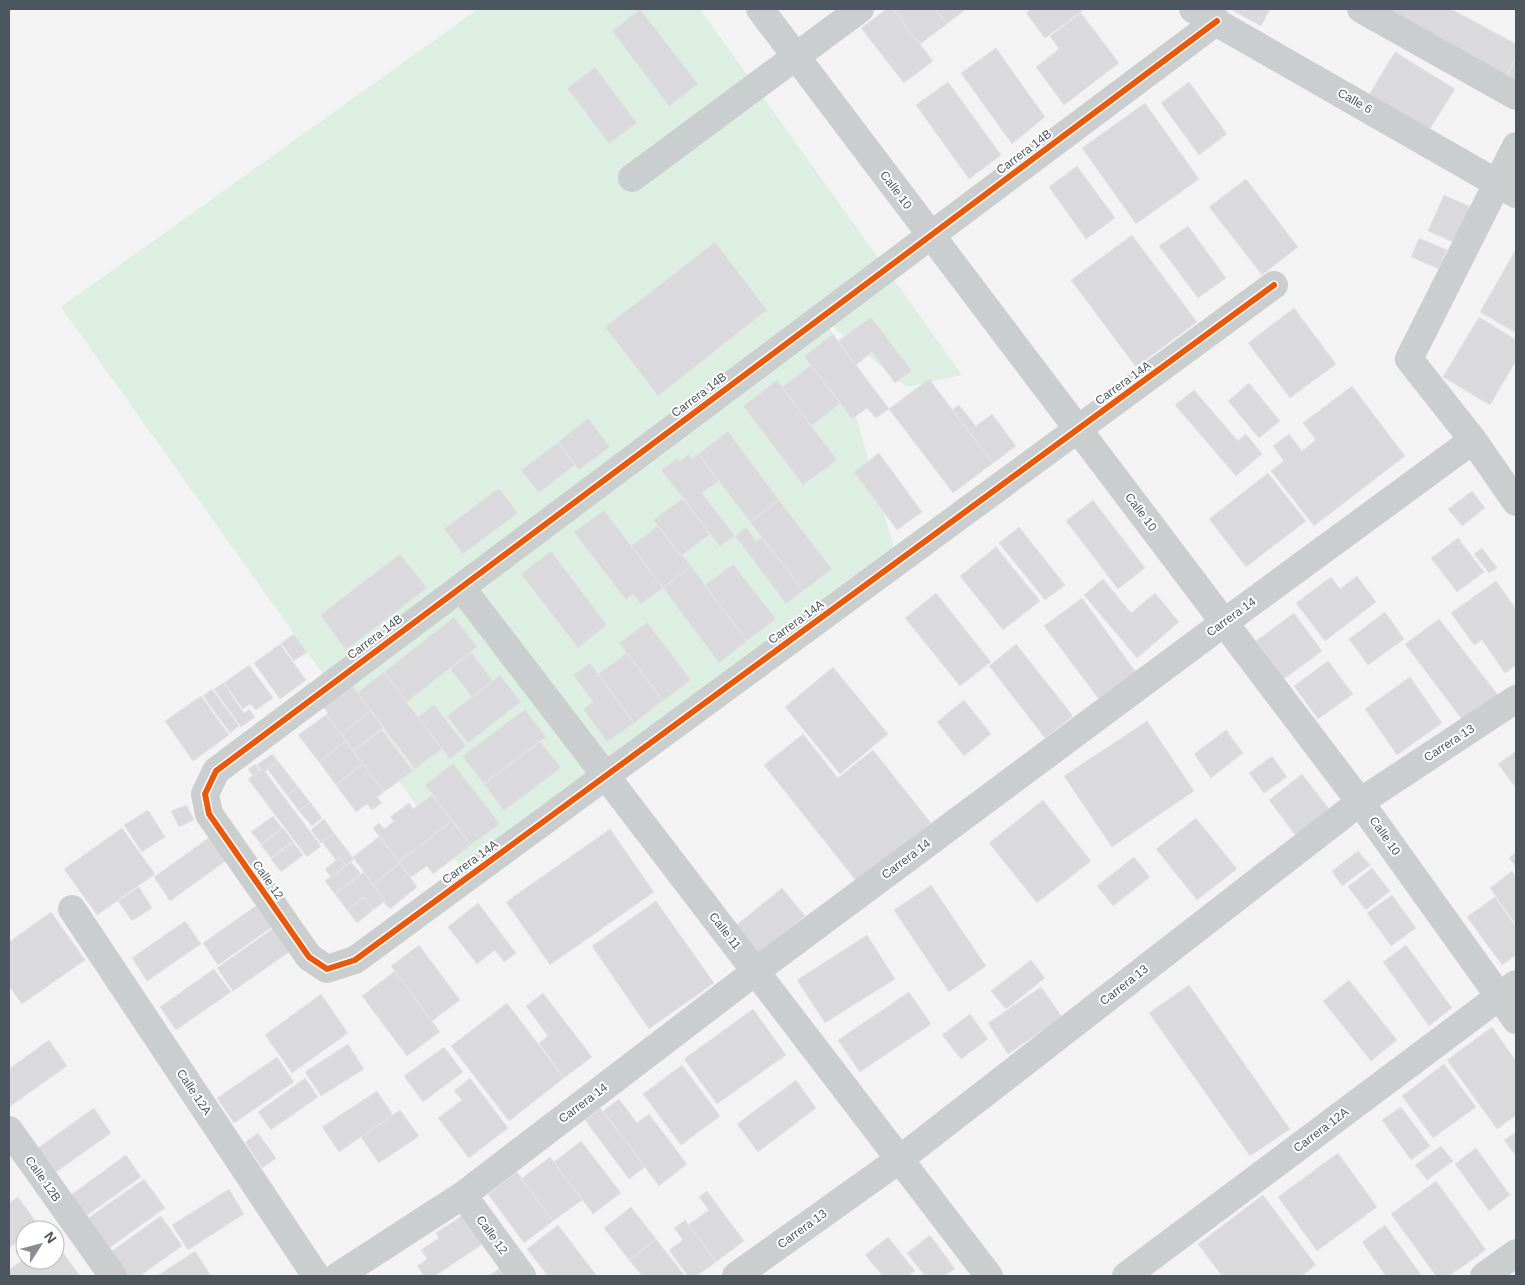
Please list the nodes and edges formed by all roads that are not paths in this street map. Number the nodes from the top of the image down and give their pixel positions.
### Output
1 (760, 9) edge
2 (860, 9) edge
3 (1361, 9) edge
4 (1205, 15) edge
5 (796, 56) junction
6 (1516, 96) edge
7 (1516, 146) edge
8 (632, 178) dead end
9 (1507, 189) edge
10 (931, 236) junction
11 (1274, 286) dead end
12 (1078, 429) junction
13 (1473, 440) junction
14 (1516, 502) edge
15 (462, 586) junction
16 (1225, 622) junction
17 (1516, 699) edge
18 (606, 776) junction
19 (205, 794) joint
20 (1360, 802) junction
21 (72, 908) dead end
22 (327, 969) joint
23 (756, 971) junction
24 (1507, 990) edge
25 (1516, 1020) edge
26 (9, 1130) edge
27 (900, 1159) junction
28 (463, 1195) junction
29 (1516, 1254) edge
30 (113, 1276) edge
31 (316, 1276) edge
32 (338, 1276) edge
33 (522, 1276) edge
34 (736, 1276) edge
35 (989, 1276) edge
36 (1126, 1276) edge
37 (1484, 1276) edge

1 - 5 street, Calle 10
2 - 5 street
3 - 6 street
4 - 9 street, Calle 6
4 - 10 street, Carrera 14B
5 - 8 street
5 - 10 street, Calle 10
7 - 9 street
9 - 13 street
10 - 12 street, Calle 10
10 - 15 street, Carrera 14B
11 - 12 street, Carrera 14A
12 - 16 street, Calle 10
12 - 18 street, Carrera 14A
13 - 14 street
13 - 16 street, Carrera 14
15 - 18 street, Calle 11
15 - 19 street, Carrera 14B
16 - 20 street, Calle 10
16 - 23 street, Carrera 14
17 - 20 street, Carrera 13
18 - 22 street, Carrera 14A
18 - 23 street, Calle 11
19 - 22 street, Calle 12
20 - 24 street, Calle 10
20 - 27 street, Carrera 13
21 - 31 street, Calle 12A
23 - 27 street, Calle 11
23 - 28 street, Carrera 14
24 - 25 street, Calle 10
24 - 36 street, Carrera 12A
26 - 30 street, Calle 12B
27 - 34 street, Carrera 13
27 - 35 street, Calle 11
28 - 32 street, Carrera 14
28 - 33 street, Calle 12
29 - 37 street

